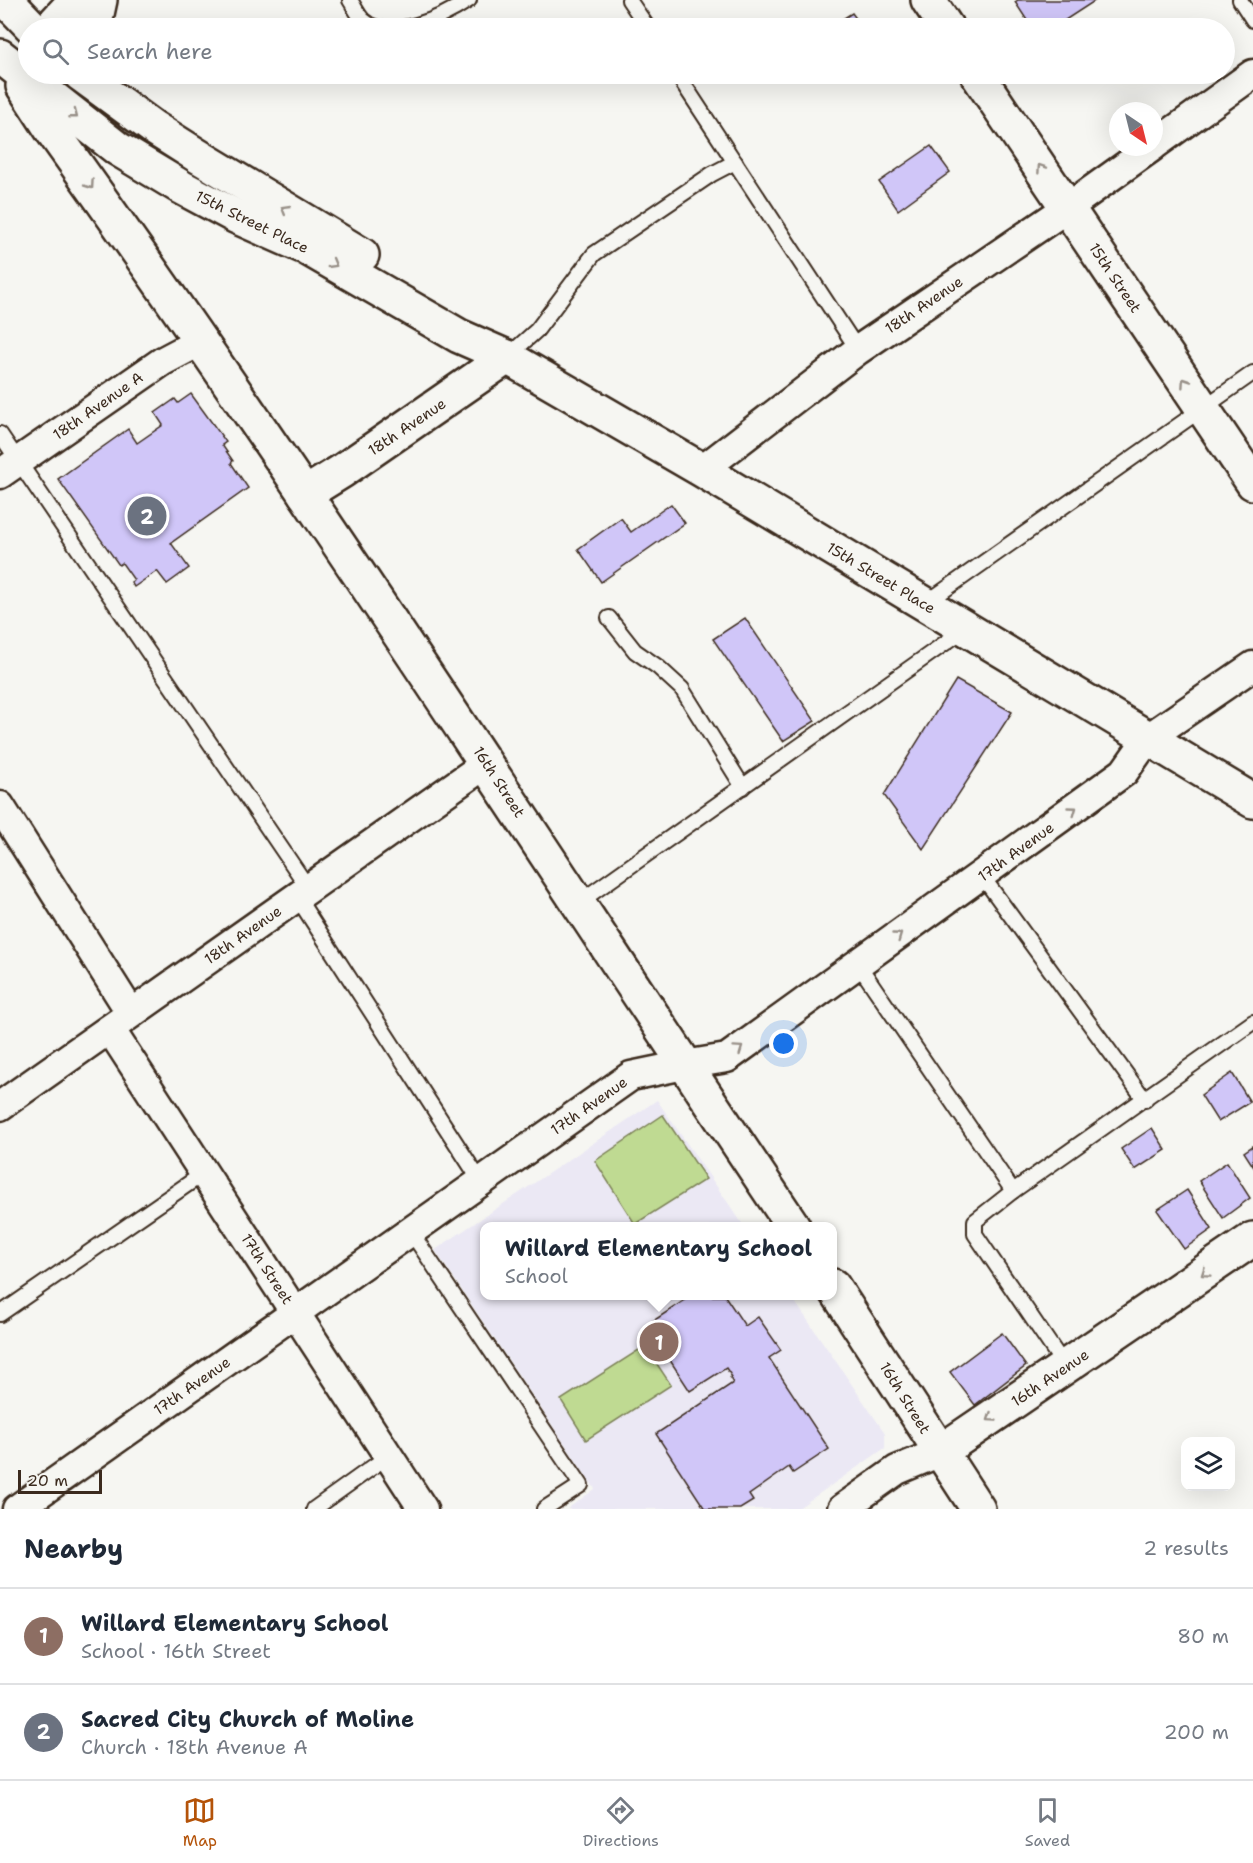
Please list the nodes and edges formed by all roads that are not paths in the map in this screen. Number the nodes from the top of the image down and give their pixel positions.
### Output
1 (6, 0) edge
2 (76, 0) edge
3 (100, 0) edge
4 (350, 0) edge
5 (469, 0) edge
6 (629, 0) edge
7 (928, 0) edge
8 (1240, 0) edge
9 (23, 18) edge
10 (59, 18) edge
11 (96, 18) edge
12 (361, 18) edge
13 (436, 18) edge
14 (641, 18) edge
15 (940, 18) edge
16 (1253, 20) edge
17 (10, 62) edge
18 (18, 75) edge
19 (1253, 75) edge
20 (24, 84) edge
21 (37, 84) edge
22 (94, 84) edge
23 (111, 84) edge
24 (684, 84) edge
25 (984, 84) edge
26 (129, 110) junction
27 (1163, 139) edge
28 (1139, 156) edge
29 (735, 162) junction
30 (1067, 208) junction
31 (199, 342) junction
32 (858, 350) junction
33 (507, 357) junction
34 (1253, 373) edge
35 (1203, 408) junction
36 (0, 434) edge
37 (9, 467) edge
38 (702, 470) junction
39 (1253, 483) edge
40 (305, 494) junction
41 (924, 604) junction
42 (609, 618) dead end
43 (965, 629) junction
44 (1253, 666) edge
45 (1148, 738) junction
46 (487, 763) junction
47 (743, 787) junction
48 (1253, 801) edge
49 (0, 806) edge
50 (982, 876) junction
51 (303, 893) junction
52 (579, 903) junction
53 (858, 964) junction
54 (121, 1021) junction
55 (1253, 1022) edge
56 (684, 1065) junction
57 (1145, 1100) junction
58 (0, 1106) edge
59 (204, 1173) junction
60 (481, 1182) junction
61 (1013, 1191) junction
62 (790, 1222) edge
63 (411, 1232) junction
64 (1253, 1239) edge
65 (837, 1292) edge
66 (0, 1314) edge
67 (296, 1314) junction
68 (1066, 1368) junction
69 (940, 1452) junction
70 (388, 1456) junction
71 (17, 1509) edge
72 (314, 1509) edge
73 (423, 1509) edge
74 (544, 1509) edge
75 (842, 1509) edge
76 (978, 1509) edge

1 - 9 street
2 - 10 street
3 - 11 street
4 - 12 lane
5 - 13 lane
6 - 14 lane
7 - 15 street
8 - 16 lane
17 -> 18 street, 16th Street
19 - 27 street, 18th Avenue
20 -> 31 street, 16th Street
21 -> 33 street, 15th Street Place
22 - 26 street, 15th Street Place
23 - 26 street
24 - 29 lane
30 -> 25 street, 15th Street
33 -> 26 street, 15th Street Place
28 - 30 street, 18th Avenue
29 - 32 lane
29 - 33 lane
30 - 32 street, 18th Avenue
35 -> 30 street, 15th Street
31 - 37 street, 18th Avenue A
31 - 40 street, 16th Street
32 - 38 street, 18th Avenue
33 - 38 street, 15th Street Place
33 - 40 street, 18th Avenue
34 - 35 lane
35 - 39 street, 15th Street
35 - 41 lane
36 - 37 lane
37 - 51 lane
38 - 41 street, 15th Street Place
40 - 46 street, 16th Street
41 - 43 street, 15th Street Place
42 - 47 lane
43 - 45 street, 15th Street Place
43 - 47 lane
44 - 45 street, 17th Avenue
45 - 48 street, 15th Street Place
50 -> 45 street, 17th Avenue
46 - 51 street, 18th Avenue
46 - 52 street, 16th Street
47 - 52 lane
49 - 54 street, 17th Street
53 -> 50 street, 17th Avenue
50 - 57 lane
51 - 54 street, 18th Avenue
51 - 60 lane
52 - 56 street, 16th Street
56 -> 53 street, 17th Avenue
53 - 61 lane
54 - 58 street, 18th Avenue
54 - 59 street, 17th Street
55 - 57 lane
56 - 60 street, 17th Avenue
56 - 62 street, 16th Street
57 - 61 lane
59 - 66 lane
59 - 67 street, 17th Street
60 - 63 street, 17th Avenue
61 - 68 lane
63 - 67 street, 17th Avenue
63 - 74 lane
64 -> 68 street, 16th Avenue
65 - 69 street, 16th Street
67 - 70 street, 17th Street
67 - 71 street, 17th Avenue
68 -> 69 street, 16th Avenue
69 - 75 street, 16th Avenue
69 - 76 street, 16th Street
70 - 72 lane
70 - 73 street, 17th Street

